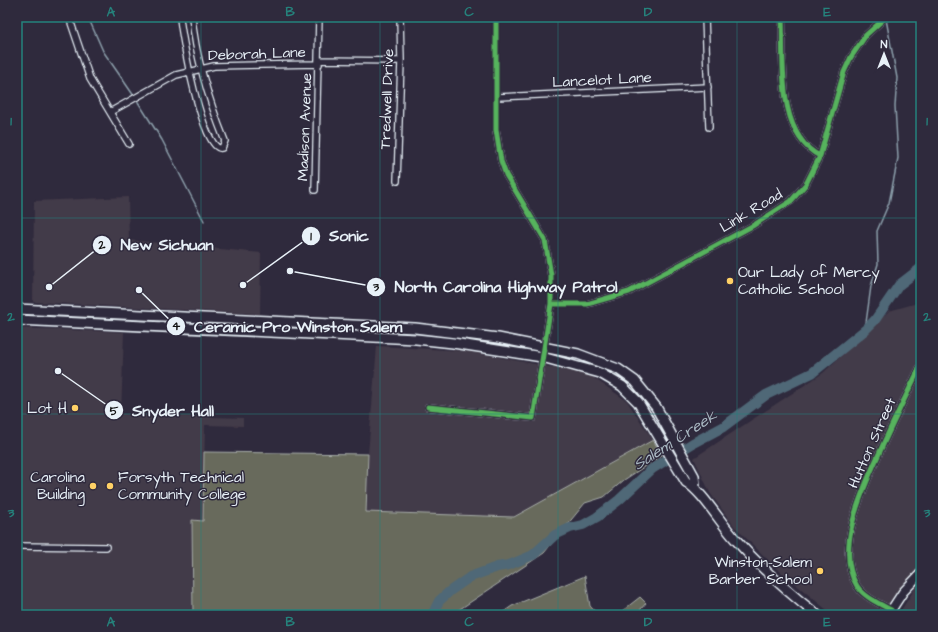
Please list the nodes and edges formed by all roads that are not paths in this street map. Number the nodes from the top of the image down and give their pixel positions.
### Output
1 (69, 17) edge
2 (180, 17) edge
3 (192, 17) edge
4 (319, 17) edge
5 (400, 17) edge
6 (496, 17) edge
7 (705, 17) edge
8 (782, 17) edge
9 (886, 17) edge
10 (401, 61) junction
11 (319, 62) junction
12 (201, 69) junction
13 (189, 72) junction
14 (708, 87) junction
15 (497, 97) junction
16 (110, 112) junction
17 (709, 127) dead end
18 (129, 144) dead end
19 (820, 156) junction
20 (397, 182) dead end
21 (315, 190) dead end
22 (551, 304) junction
23 (17, 310) edge
24 (194, 317) junction
25 (17, 320) edge
26 (117, 325) junction
27 (544, 347) junction
28 (542, 357) junction
29 (921, 365) edge
30 (428, 407) dead end
31 (695, 487) junction
32 (17, 546) edge
33 (106, 547) dead end
34 (921, 574) edge
35 (890, 613) edge
36 (817, 615) edge

1 - 16 street
2 - 13 street
3 - 12 street
4 - 11 street, Madison Avenue
5 - 10 street, Tredwell Drive
6 - 15 street
7 - 14 street
8 - 19 street
9 - 19 street, Link Road
10 - 11 street, Deborah Lane
10 - 20 street, Tredwell Drive
11 - 12 street, Deborah Lane
11 - 21 street, Madison Avenue
12 - 13 street, Deborah Lane
12 - 13 street
13 - 16 street, Deborah Lane
14 - 15 street, Lancelot Lane
14 - 17 street
15 - 22 street
16 - 18 street
19 - 22 street, Link Road
22 - 27 street
23 - 24 main road
24 - 26 main road
24 - 27 main road
25 - 26 main road
26 - 28 main road
27 - 28 street
27 - 31 main road
28 - 30 street
28 - 31 main road
29 - 35 street, Hutton Street
31 - 36 main road
32 - 33 street
34 - 35 street

